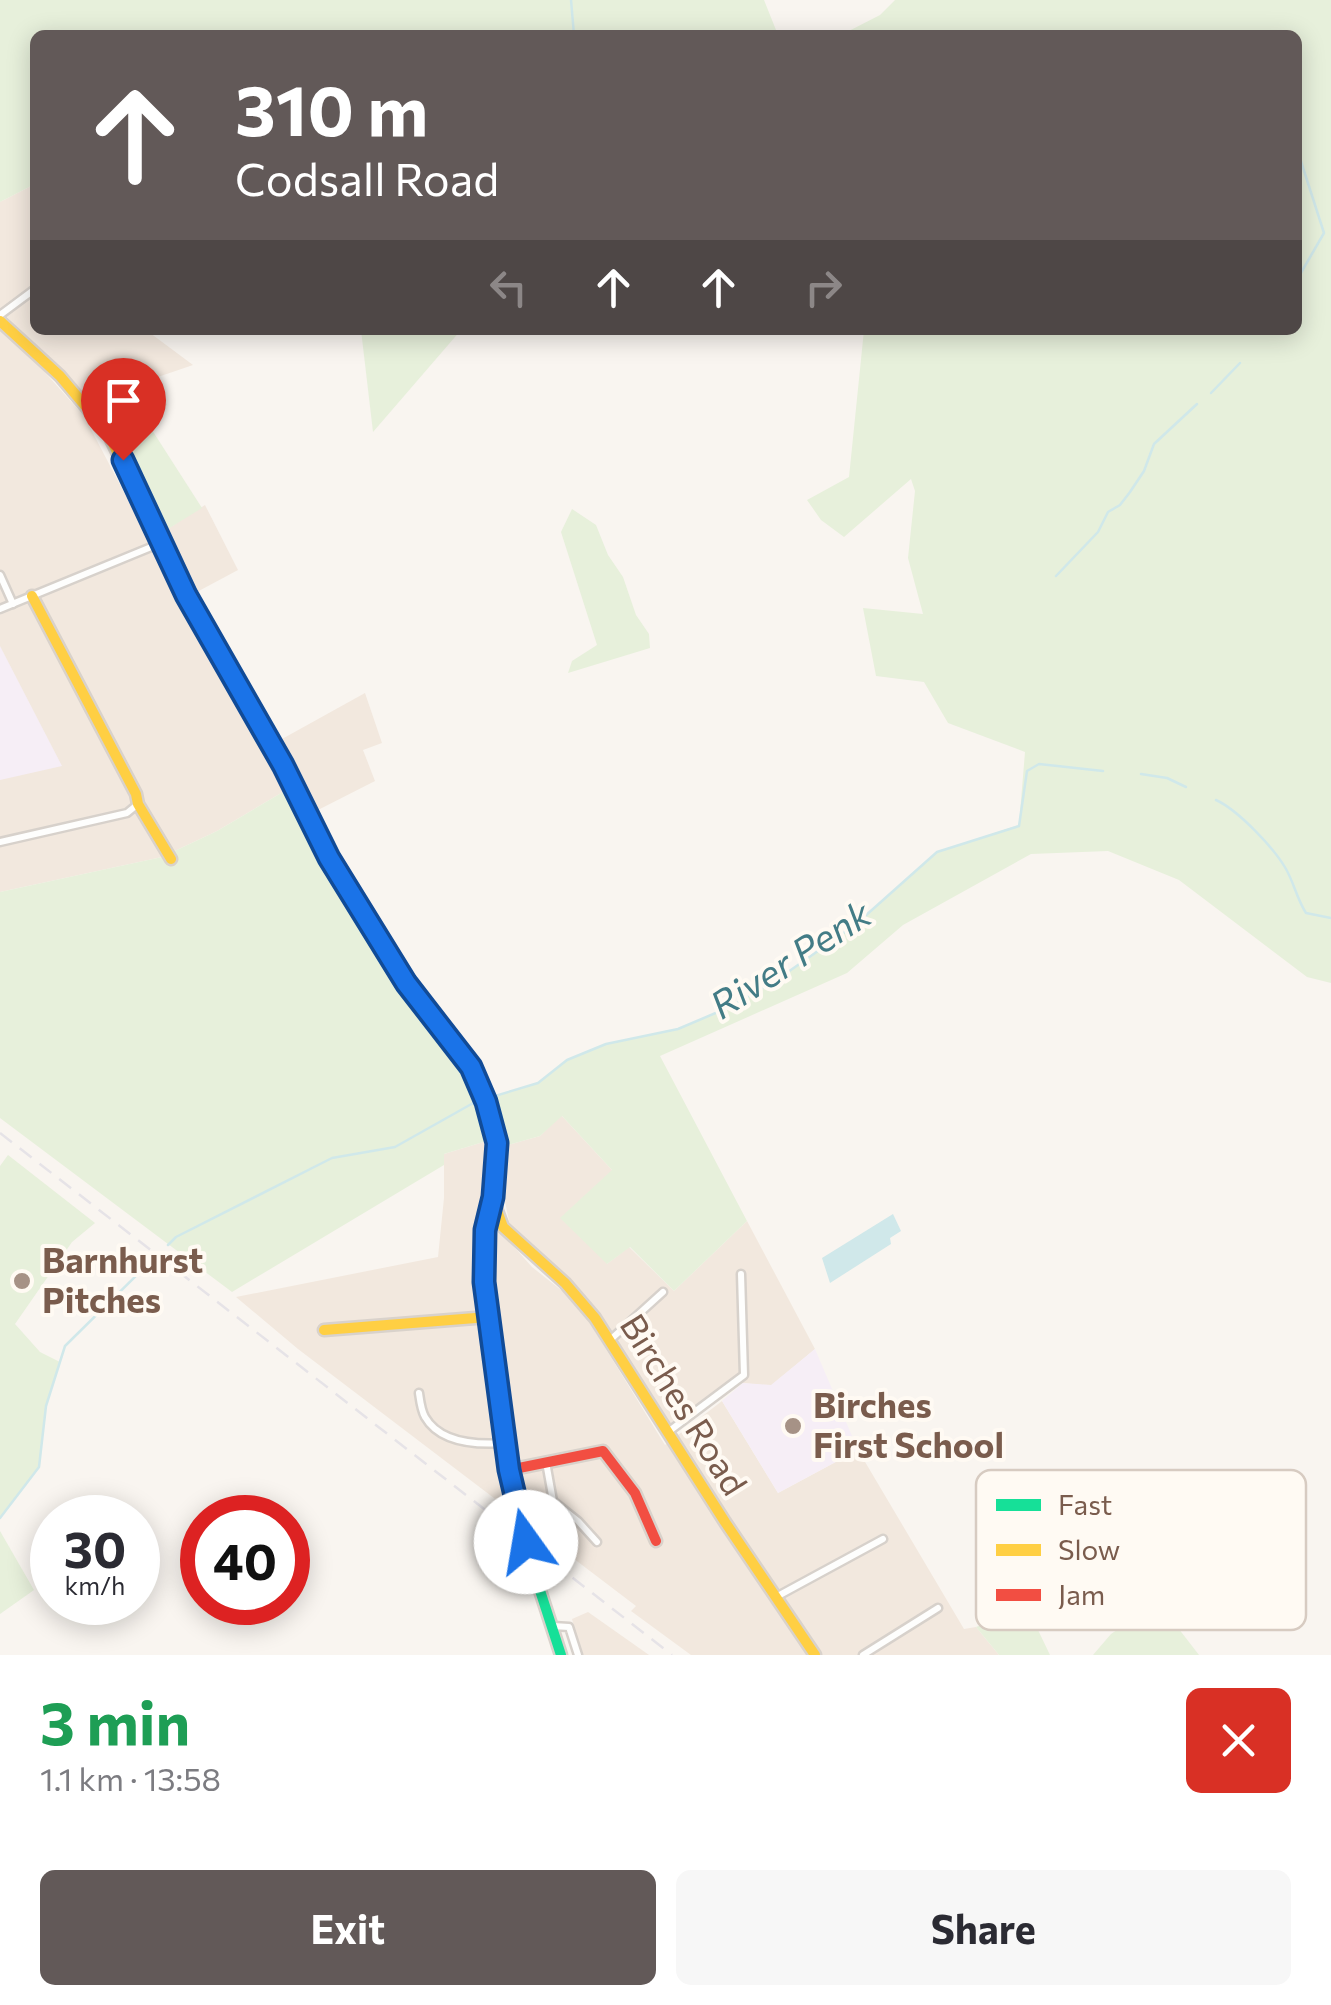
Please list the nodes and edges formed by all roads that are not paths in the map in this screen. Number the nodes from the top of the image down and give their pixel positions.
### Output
1 (30, 293) edge
2 (0, 318) edge
3 (162, 543) junction
4 (0, 575) edge
5 (32, 596) junction
6 (13, 604) junction
7 (0, 609) edge
8 (138, 804) junction
9 (0, 842) edge
10 (171, 858) dead end
11 (493, 1197) junction
12 (740, 1274) dead end
13 (663, 1292) dead end
14 (488, 1317) junction
15 (324, 1330) dead end
16 (609, 1341) junction
17 (419, 1393) dead end
18 (667, 1433) junction
19 (505, 1443) junction
20 (546, 1462) junction
21 (509, 1470) junction
22 (883, 1539) dead end
23 (656, 1540) dead end
24 (597, 1542) dead end
25 (776, 1597) junction
26 (938, 1608) dead end
27 (553, 1626) junction
28 (878, 1651) edge
29 (809, 1653) edge
30 (561, 1655) edge
31 (578, 1655) edge
32 (863, 1655) edge

1 - 2 street
2 - 3 street
3 - 5 street
3 - 11 street
4 - 6 street
5 - 6 street
5 - 8 street
6 - 7 street
8 - 9 street
8 - 10 street
11 - 14 street
11 - 16 street, Birches Road
12 - 18 street
13 - 16 street
14 - 15 street
14 - 19 street
16 - 18 street, Birches Road
17 - 19 street
18 - 25 street, Birches Road
19 - 21 street
20 - 21 street
20 - 23 street
20 - 24 street
21 - 27 street
22 - 25 street
25 - 29 street, Birches Road
26 - 28 street
27 - 30 street
27 - 31 street
28 - 32 street

